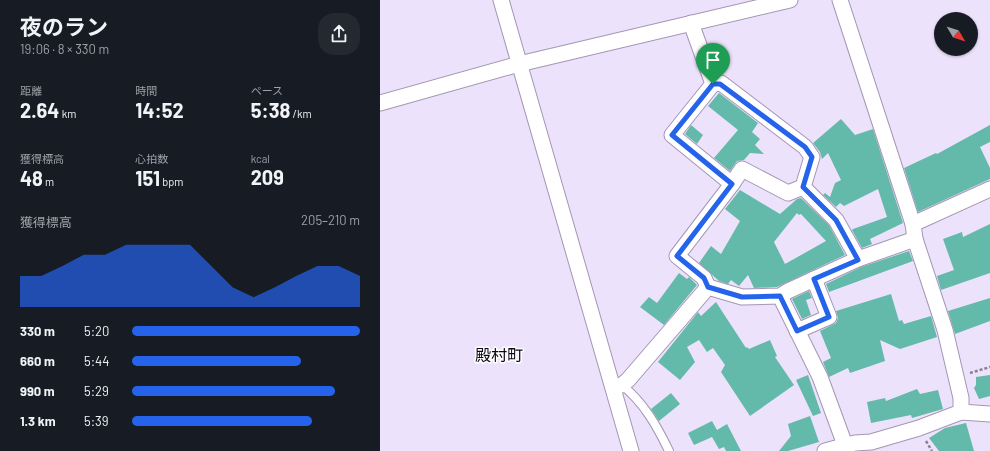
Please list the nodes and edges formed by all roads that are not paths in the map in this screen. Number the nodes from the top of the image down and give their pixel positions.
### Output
1 (501, 0) edge
2 (790, 0) edge
3 (840, 0) edge
4 (691, 23) junction
5 (519, 64) junction
6 (713, 84) junction
7 (380, 103) edge
8 (732, 184) junction
9 (803, 187) junction
10 (990, 189) edge
11 (913, 224) junction
12 (915, 239) junction
13 (858, 260) junction
14 (814, 279) junction
15 (708, 287) junction
16 (780, 296) junction
17 (797, 331) junction
18 (618, 386) junction
19 (961, 412) junction
20 (990, 414) edge
21 (845, 445) junction
22 (871, 447) edge
23 (631, 451) edge
24 (669, 451) edge
25 (825, 451) edge

1 - 5 street
2 - 4 street
3 - 11 street
4 - 5 street
4 - 6 street
5 - 7 street
5 - 18 street
6 - 8 street
6 - 9 street
8 - 9 street
8 - 15 street
9 - 13 street
10 - 11 street
11 - 12 street
12 - 13 street
12 - 19 street
13 - 14 street
14 - 16 street
14 - 17 street
15 - 16 street
15 - 18 street
16 - 17 street
17 - 21 street
18 - 23 street
18 - 24 lane
19 - 20 street
19 - 22 street
21 - 22 street
21 - 25 street

